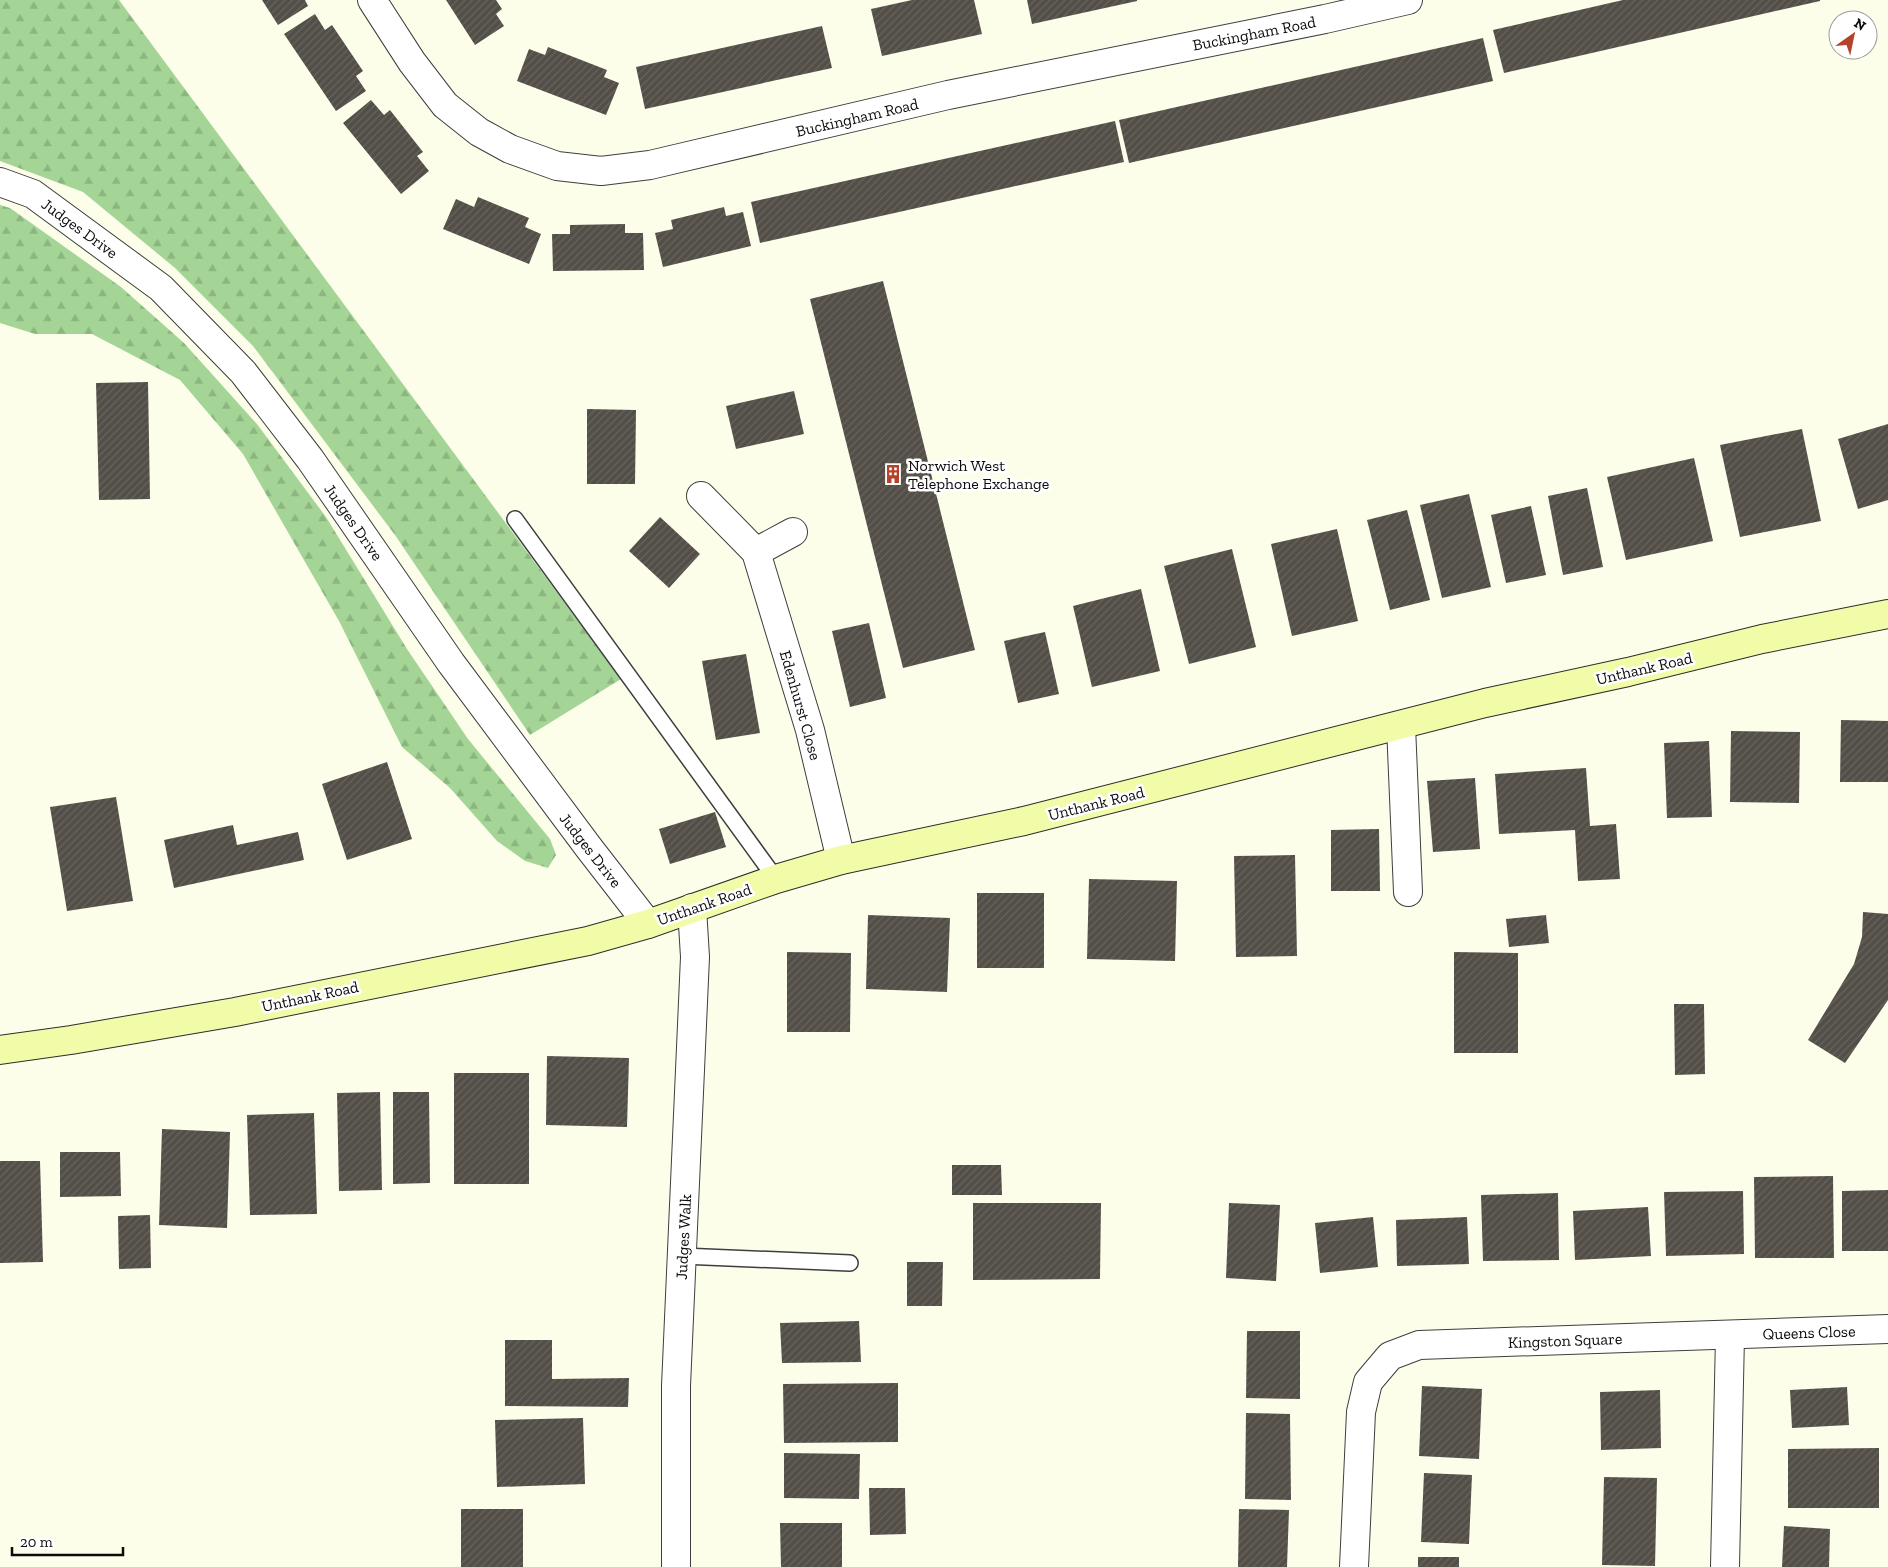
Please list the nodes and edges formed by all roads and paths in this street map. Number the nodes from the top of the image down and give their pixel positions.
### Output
1 (372, 0) edge
2 (1408, 0) edge
3 (0, 182) edge
4 (701, 496) dead end
5 (514, 519) dead end
6 (793, 532) dead end
7 (756, 552) junction
8 (1888, 614) edge
9 (1401, 726) junction
10 (841, 860) junction
11 (776, 879) junction
12 (1408, 892) dead end
13 (692, 908) junction
14 (648, 924) junction
15 (0, 1050) edge
16 (682, 1256) junction
17 (850, 1263) dead end
18 (1888, 1330) edge
19 (1730, 1336) junction
20 (676, 1567) edge
21 (1354, 1567) edge
22 (1724, 1567) edge

1 - 2 street, Buckingham Road
3 - 14 street, Judges Drive
4 - 7 street, Edenhurst Close
5 - 11 lane
6 - 7 street
7 - 10 street, Edenhurst Close
8 - 9 street, Unthank Road
9 - 10 street, Unthank Road
9 - 12 street
10 - 11 street, Unthank Road
11 - 13 street, Unthank Road
13 - 14 street, Unthank Road
13 - 16 street, Judges Walk
14 - 15 street, Unthank Road
16 - 17 lane
16 - 20 street, Judges Walk
18 - 19 street, Queens Close
19 - 21 street, Kingston Square
19 - 22 street

